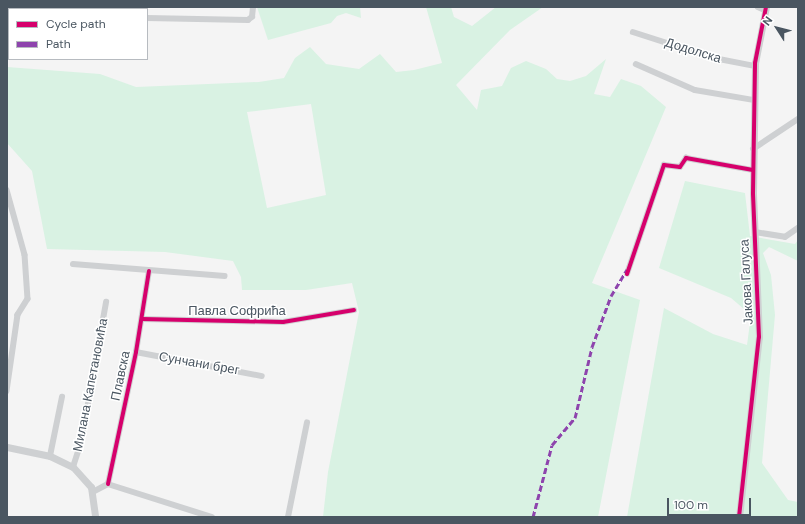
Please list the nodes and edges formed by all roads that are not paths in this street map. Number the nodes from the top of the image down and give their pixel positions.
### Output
1 (254, 7) edge
2 (763, 8) edge
3 (148, 18) edge
4 (633, 32) dead end
5 (636, 64) dead end
6 (755, 66) junction
7 (754, 100) junction
8 (798, 119) edge
9 (753, 149) junction
10 (753, 170) junction
11 (7, 190) edge
12 (798, 228) edge
13 (755, 232) junction
14 (73, 264) dead end
15 (149, 271) junction
16 (627, 274) dead end
17 (225, 276) dead end
18 (106, 302) dead end
19 (354, 310) dead end
20 (142, 320) junction
21 (136, 352) junction
22 (262, 376) dead end
23 (7, 391) edge
24 (62, 397) dead end
25 (307, 423) dead end
26 (7, 447) edge
27 (50, 456) junction
28 (73, 467) junction
29 (108, 484) junction
30 (93, 492) junction
31 (95, 517) edge
32 (212, 517) edge
33 (288, 517) edge
34 (739, 517) edge

1 - 3 street
2 - 6 street, Јакова Галуса
4 - 6 street, Додолска
5 - 7 street
6 - 7 street, Јакова Галуса
7 - 9 street, Јакова Галуса
8 - 9 street
9 - 10 street, Јакова Галуса
10 - 13 street, Јакова Галуса
10 - 16 street
11 - 23 street
12 - 13 street
13 - 34 street, Јакова Галуса
14 - 15 street
15 - 17 street
15 - 20 street, Плавска
18 - 28 street, Милана Капетановића
19 - 20 street, Павла Софрића
20 - 21 street, Плавска
21 - 22 street, Сунчани брег
21 - 29 street, Плавска
24 - 27 street
25 - 33 street
26 - 27 street
27 - 28 street
28 - 30 street
29 - 30 street
29 - 32 street
30 - 31 street

